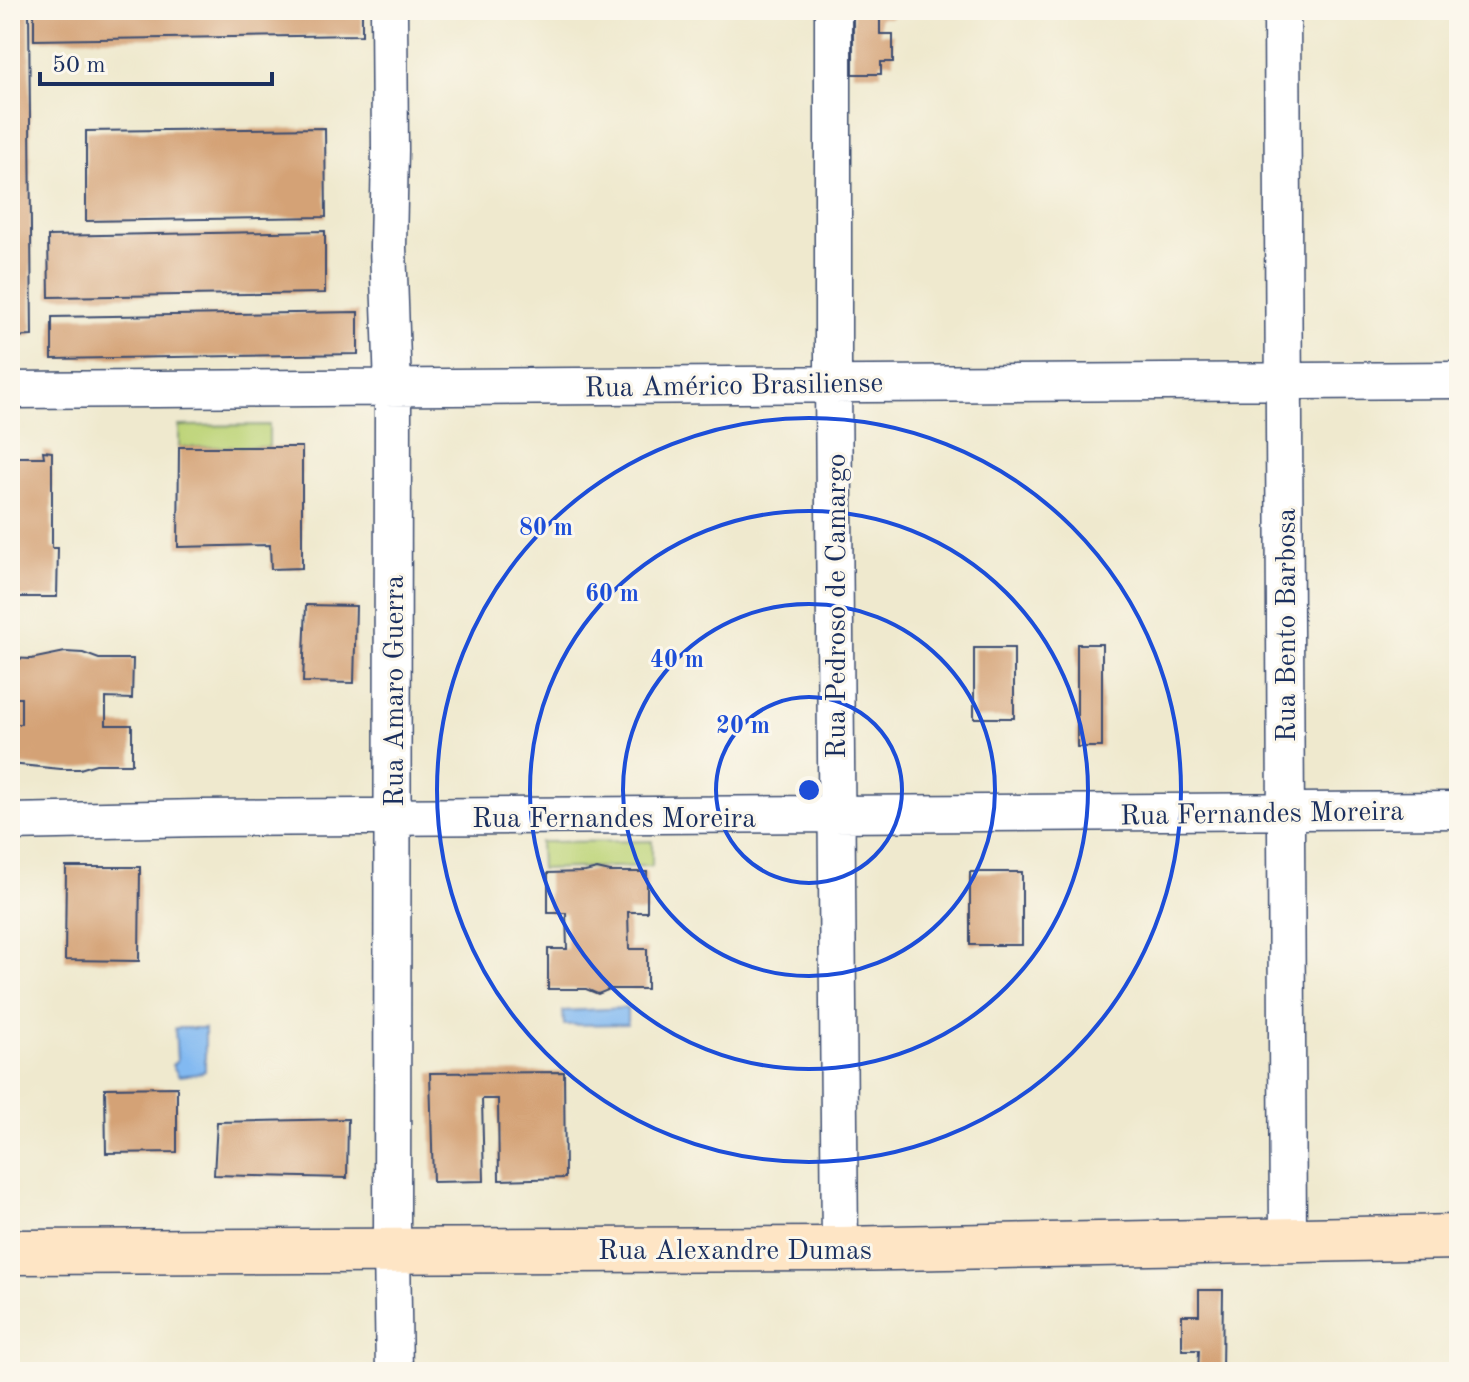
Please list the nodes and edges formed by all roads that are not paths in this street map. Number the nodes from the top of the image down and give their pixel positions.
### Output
1 (389, 10) edge
2 (833, 10) edge
3 (1282, 10) edge
4 (1459, 380) edge
5 (1285, 381) junction
6 (833, 383) junction
7 (393, 388) junction
8 (10, 390) edge
9 (1459, 810) edge
10 (1286, 812) junction
11 (836, 816) junction
12 (394, 819) junction
13 (10, 822) edge
14 (1459, 1237) edge
15 (1288, 1239) junction
16 (840, 1249) junction
17 (392, 1250) junction
18 (10, 1252) edge
19 (394, 1372) edge

1 - 7 street, Rua Amaro Guerra
2 - 6 street, Rua Pedroso de Camargo
3 - 5 street, Rua Bento Barbosa
4 - 5 street, Rua Américo Brasiliense
5 - 6 street, Rua Américo Brasiliense
5 - 10 street, Rua Bento Barbosa
6 - 7 street, Rua Américo Brasiliense
6 - 11 street, Rua Pedroso de Camargo
7 - 8 street, Rua Américo Brasiliense
7 - 12 street, Rua Amaro Guerra
9 - 10 street, Rua Fernandes Moreira
10 - 11 street, Rua Fernandes Moreira
10 - 15 street, Rua Bento Barbosa
11 - 12 street, Rua Fernandes Moreira
11 - 16 street, Rua Pedroso de Camargo
12 - 13 street, Rua Fernandes Moreira
12 - 17 street, Rua Amaro Guerra
14 - 15 street, Rua Alexandre Dumas
15 - 16 street, Rua Alexandre Dumas
16 - 17 street, Rua Alexandre Dumas
17 - 18 street, Rua Alexandre Dumas
17 - 19 street, Rua Amaro Guerra

